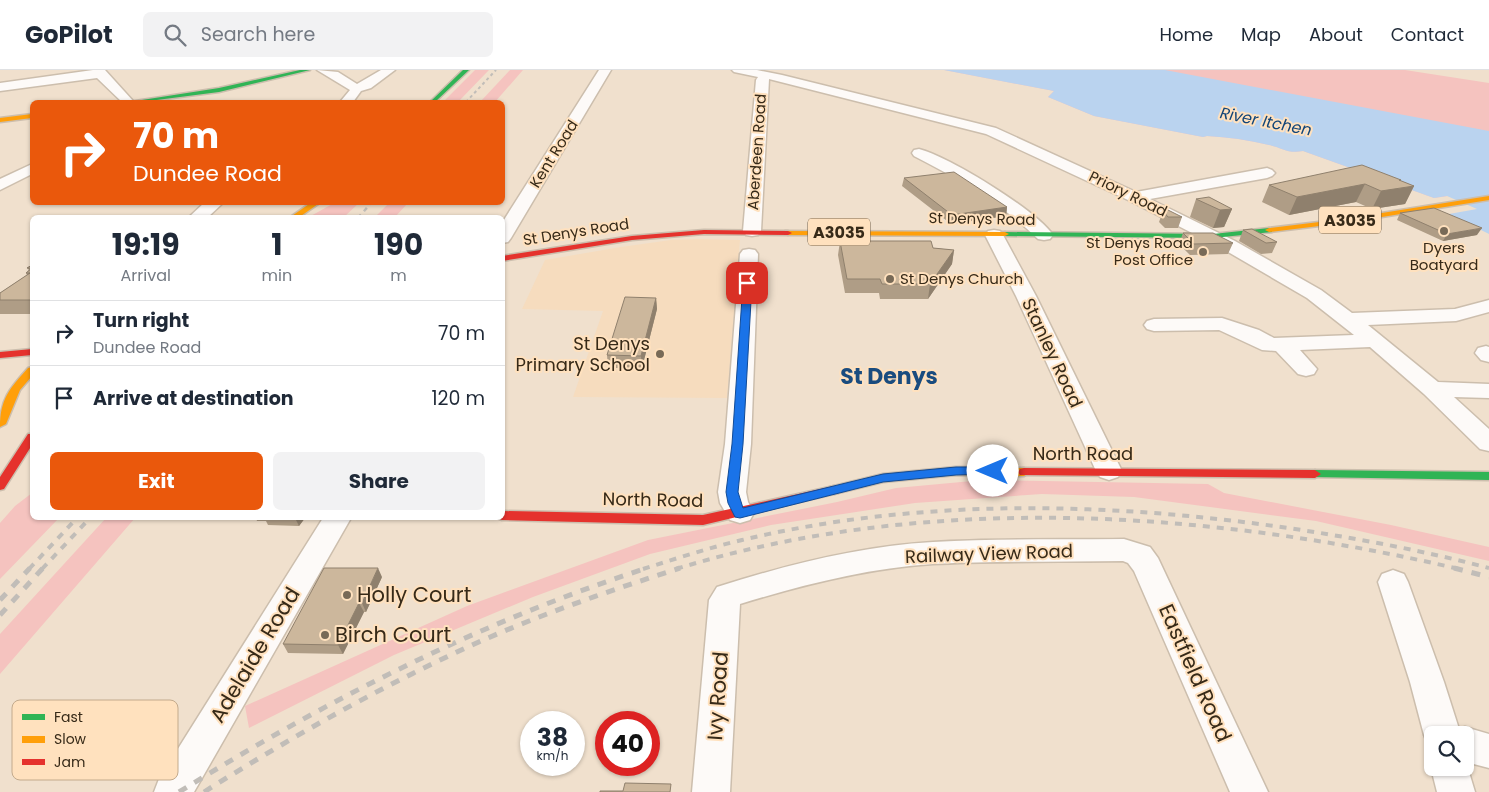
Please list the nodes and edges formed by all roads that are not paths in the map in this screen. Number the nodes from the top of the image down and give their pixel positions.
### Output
1 (306, 70) edge
2 (323, 70) edge
3 (389, 70) edge
4 (466, 70) edge
5 (605, 70) edge
6 (738, 70) edge
7 (100, 71) edge
8 (767, 75) junction
9 (54, 80) junction
10 (0, 86) edge
11 (356, 89) junction
12 (0, 96) edge
13 (126, 100) edge
14 (146, 100) edge
15 (349, 100) edge
16 (434, 100) edge
17 (30, 116) edge
18 (0, 120) edge
19 (919, 153) dead end
20 (30, 169) edge
21 (1267, 173) dead end
22 (1206, 184) junction
23 (0, 185) edge
24 (1229, 195) dead end
25 (1134, 197) junction
26 (1489, 198) edge
27 (212, 205) edge
28 (313, 205) edge
29 (200, 215) edge
30 (297, 215) edge
31 (752, 231) junction
32 (505, 233) edge
33 (994, 235) junction
34 (1044, 235) junction
35 (1213, 236) junction
36 (505, 259) edge
37 (755, 263) dead end
38 (1489, 306) edge
39 (1349, 319) junction
40 (1154, 325) dead end
41 (1375, 340) junction
42 (1282, 345) junction
43 (30, 352) edge
44 (0, 355) edge
45 (30, 363) edge
46 (0, 365) edge
47 (1306, 368) dead end
48 (30, 372) edge
49 (1432, 389) junction
50 (1489, 391) edge
51 (20, 408) dead end
52 (0, 426) edge
53 (30, 440) edge
54 (1489, 443) edge
55 (1109, 471) junction
56 (1489, 476) edge
57 (0, 486) edge
58 (740, 514) junction
59 (505, 515) edge
60 (336, 520) edge
61 (1139, 555) joint
62 (1393, 582) dead end
63 (725, 600) joint
64 (1439, 726) edge
65 (1474, 747) edge
66 (1489, 751) edge
67 (1452, 776) edge
68 (173, 792) edge
69 (711, 792) edge
70 (1249, 792) edge
71 (1456, 792) edge

1 - 14 main road
2 - 11 street
3 - 11 street
4 - 16 main road
5 - 32 street, Kent Road
6 - 8 street, Priory Road
7 - 9 street
7 - 13 street
8 - 25 street, Priory Road
8 - 31 street, Aberdeen Road
9 - 10 street
9 - 12 street
11 - 15 street
17 - 18 main road
19 - 34 street
20 - 23 street
21 - 22 street
22 - 24 street
22 - 25 street
25 - 35 street, Priory Road
26 - 35 main road, St Denys Road / A3035
27 - 29 street
28 - 30 main road
31 - 33 main road, St Denys Road / A3035
31 - 36 main road, St Denys Road / A3035
33 - 34 main road, St Denys Road / A3035
33 - 55 street, Stanley Road
34 - 35 main road, St Denys Road / A3035
35 - 39 street, Priory Road
37 - 58 street
38 - 39 street
39 - 41 street, Priory Road
40 - 42 street
41 - 42 street
41 - 49 street, Priory Road
42 - 47 street
43 - 44 main road
45 - 46 main road
48 - 52 main road
49 - 50 street
49 - 54 street, Priory Road
51 - 52 main road
53 - 57 main road
55 - 56 main road, North Road
55 - 58 main road, North Road
58 - 59 main road, North Road
60 - 68 street, Adelaide Road
61 - 63 street, Railway View Road
61 - 70 street, Eastfield Road
62 - 64 street
63 - 69 street, Ivy Road
65 - 66 street
67 - 71 street

